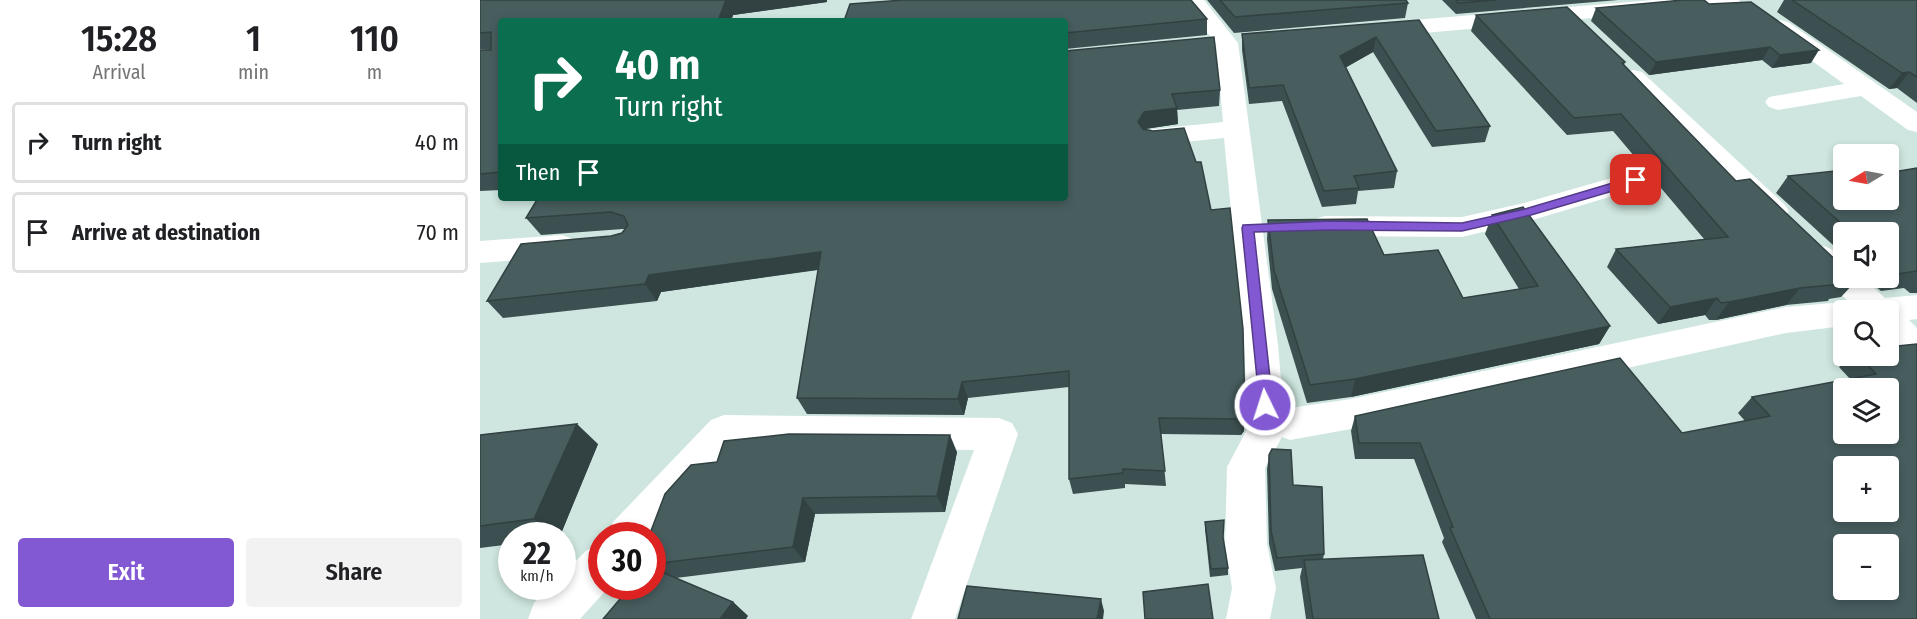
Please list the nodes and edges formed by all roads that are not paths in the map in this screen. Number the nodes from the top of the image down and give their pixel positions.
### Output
1 (1193, 0) edge
2 (1746, 5) edge
3 (1567, 13) junction
4 (1356, 32) edge
5 (1593, 38) edge
6 (1619, 63) edge
7 (1865, 88) junction
8 (1778, 102) dead end
9 (1917, 124) edge
10 (1236, 129) junction
11 (1154, 137) edge
12 (1636, 180) dead end
13 (1271, 227) junction
14 (587, 244) edge
15 (480, 252) edge
16 (1867, 300) edge
17 (1917, 307) edge
18 (1899, 309) edge
19 (1833, 315) edge
20 (1899, 331) edge
21 (1917, 348) edge
22 (1273, 418) junction
23 (641, 522) edge
24 (588, 579) edge
25 (550, 619) edge
26 (933, 619) edge
27 (1248, 619) edge

1 - 10 street
2 - 3 street
2 - 7 street
3 - 4 street
3 - 5 street
6 - 16 street
7 - 8 street
7 - 9 street
10 - 11 street
10 - 13 street
12 - 13 street
13 - 22 street
14 - 15 street
17 - 18 street
19 - 22 street
20 - 21 street
22 - 27 street
23 - 26 street
24 - 25 street

